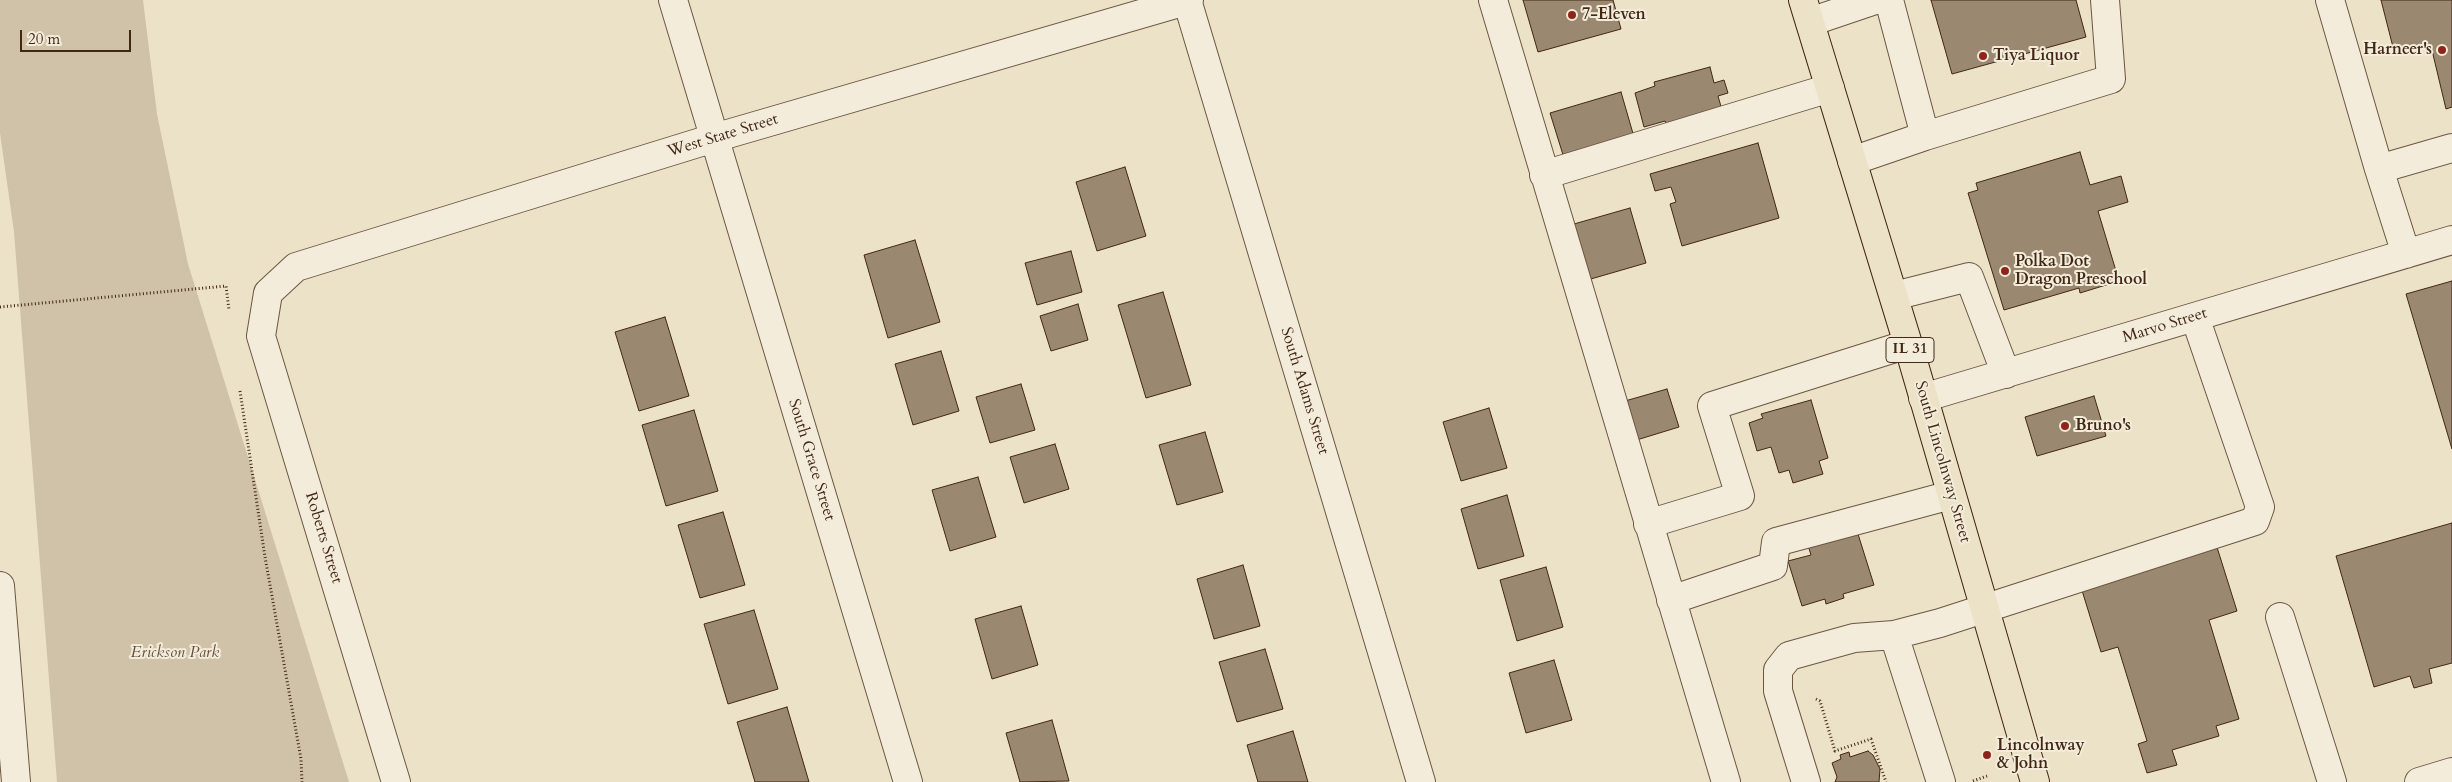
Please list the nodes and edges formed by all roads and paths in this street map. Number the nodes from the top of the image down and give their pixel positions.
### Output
1 (673, 0) edge
2 (1188, 0) edge
3 (1493, 0) edge
4 (1875, 0) edge
5 (1889, 0) edge
6 (2105, 0) edge
7 (2330, 0) edge
8 (1806, 11) edge
9 (1830, 88) junction
10 (1924, 136) junction
11 (714, 138) junction
12 (2452, 148) edge
13 (1852, 161) junction
14 (2379, 169) junction
15 (1544, 175) junction
16 (2452, 240) edge
17 (2406, 254) junction
18 (268, 293) joint
19 (1894, 296) junction
20 (0, 307) edge
21 (230, 317) dead end
22 (2195, 317) junction
23 (1908, 344) junction
24 (2006, 374) junction
25 (239, 382) dead end
26 (1923, 398) junction
27 (1951, 495) junction
28 (1648, 524) junction
29 (0, 586) edge
30 (1671, 600) junction
31 (1985, 608) junction
32 (2280, 617) dead end
33 (1894, 635) junction
34 (1814, 698) dead end
35 (2452, 772) edge
36 (1986, 776) dead end
37 (16, 782) edge
38 (302, 782) edge
39 (396, 782) edge
40 (908, 782) edge
41 (1421, 782) edge
42 (1726, 782) edge
43 (1806, 782) edge
44 (1886, 782) edge
45 (1941, 782) edge
46 (1970, 782) edge
47 (2035, 782) edge
48 (2332, 782) edge
49 (2419, 782) edge

1 - 11 street, South Grace Street
2 - 11 street, West State Street
2 - 41 street, South Adams Street
3 - 15 street
4 - 8 street
5 - 10 street
6 - 10 street
7 - 14 street
8 - 9 main road, South Lincolnway Street / IL 31
9 - 13 main road, South Lincolnway Street / IL 31
9 - 15 street
10 - 13 street
11 - 18 street, West State Street
11 - 40 street, South Grace Street
12 - 14 street
13 - 19 main road, South Lincolnway Street / IL 31
14 - 17 street
15 - 28 street
16 - 17 street, Marvo Street
17 - 22 street, Marvo Street
18 - 39 street, Roberts Street
19 - 23 main road, South Lincolnway Street / IL 31
19 - 24 street
20 - 21 path
22 - 24 street, Marvo Street
22 - 31 street
23 - 26 main road, South Lincolnway Street / IL 31
23 - 28 street
24 - 26 street, Marvo Street
25 - 38 path
26 - 27 main road, South Lincolnway Street / IL 31
27 - 30 street
27 - 31 main road, South Lincolnway Street / IL 31
28 - 30 street
29 - 37 street
30 - 42 street
31 - 33 street
31 - 47 main road, South Lincolnway Street / IL 31
32 - 48 street
33 - 43 street
33 - 45 street
34 - 44 path
35 - 49 street
36 - 46 path

